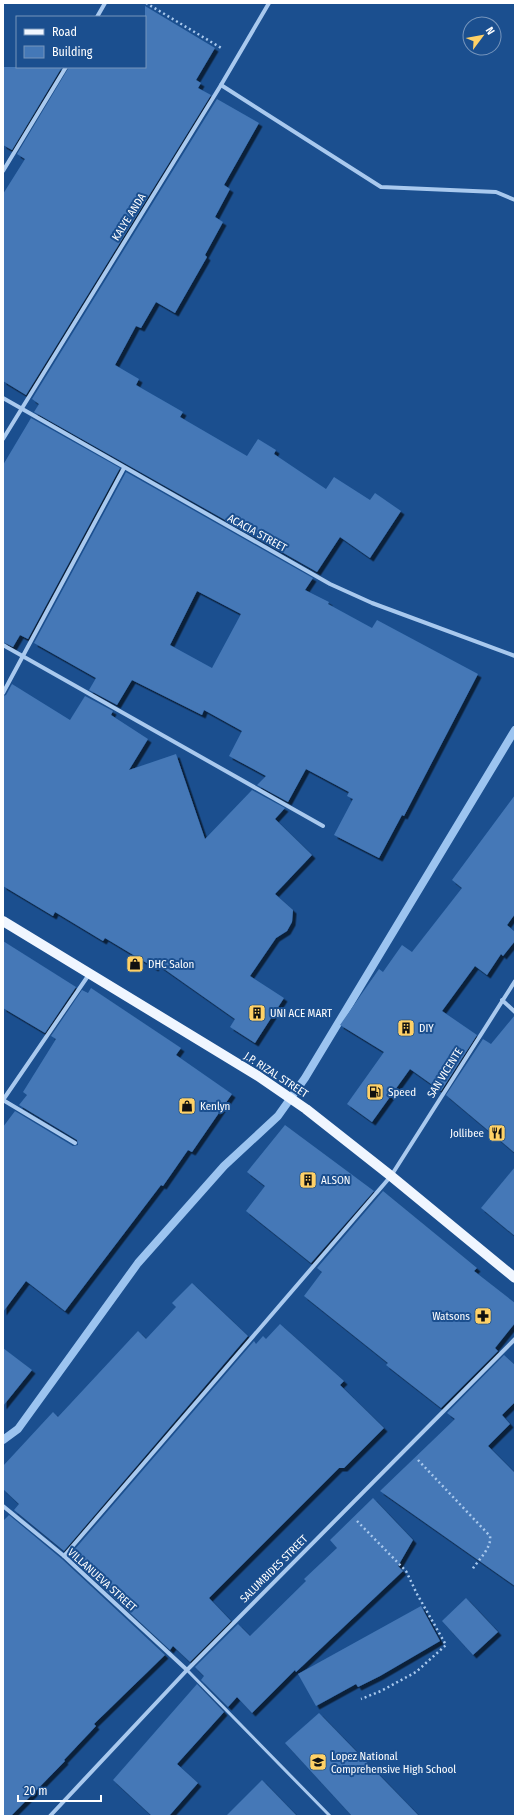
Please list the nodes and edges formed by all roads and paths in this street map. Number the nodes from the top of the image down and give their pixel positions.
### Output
1 (105, 3) edge
2 (146, 3) edge
3 (269, 3) edge
4 (98, 16) edge
5 (237, 57) junction
6 (65, 68) edge
7 (221, 85) junction
8 (3, 171) edge
9 (515, 200) edge
10 (3, 398) edge
11 (21, 408) junction
12 (3, 439) edge
13 (124, 468) junction
14 (3, 645) edge
15 (23, 656) junction
16 (515, 656) edge
17 (3, 693) edge
18 (323, 826) dead end
19 (3, 921) edge
20 (90, 973) junction
21 (515, 981) edge
22 (502, 1000) junction
23 (515, 1012) edge
24 (3, 1100) edge
25 (75, 1143) dead end
26 (391, 1176) junction
27 (515, 1278) edge
28 (515, 1339) edge
29 (406, 1448) junction
30 (3, 1506) edge
31 (346, 1510) junction
32 (64, 1556) junction
33 (472, 1570) dead end
34 (187, 1670) junction
35 (361, 1699) dead end
36 (50, 1816) edge
37 (330, 1816) edge

1 - 4 street
2 - 5 path
3 - 5 street, KALYE ANDA
5 - 7 street, KALYE ANDA
6 - 8 street
7 - 9 street
7 - 11 street, KALYE ANDA
10 - 11 street, ACACIA STREET
11 - 12 street, KALYE ANDA
11 - 13 street, ACACIA STREET
13 - 15 street
13 - 16 street, ACACIA STREET
14 - 15 street
15 - 17 street
15 - 18 street
19 - 20 main road, J.P. RIZAL STREET
20 - 24 street
20 - 26 main road, J.P. RIZAL STREET
21 - 22 street, SAN VICENTE
22 - 23 street
22 - 26 street, SAN VICENTE
24 - 25 street
26 - 27 main road, J.P. RIZAL STREET
26 - 32 street, SAN VICENTE
28 - 29 street, SALUMBIDES STREET
29 - 31 street, SALUMBIDES STREET
29 - 33 path
30 - 32 street, VILLANUEVA STREET
31 - 34 street, SALUMBIDES STREET
31 - 35 path
32 - 34 street, VILLANUEVA STREET
34 - 36 street, SALUMBIDES STREET
34 - 37 lane

